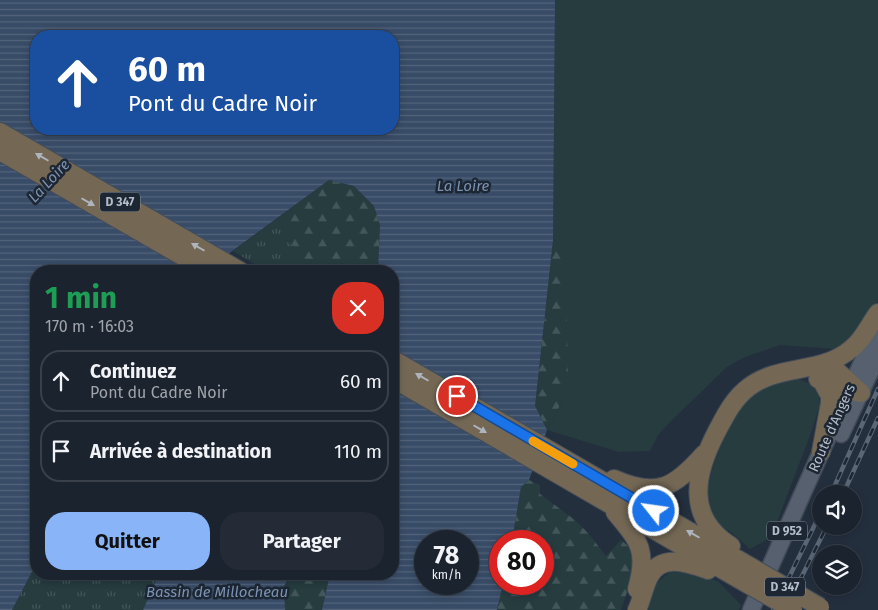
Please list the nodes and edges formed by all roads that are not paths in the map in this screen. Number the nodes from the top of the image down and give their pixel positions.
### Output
1 (0, 132) edge
2 (0, 151) edge
3 (198, 265) edge
4 (230, 265) edge
5 (878, 313) edge
6 (878, 328) edge
7 (878, 355) edge
8 (399, 363) edge
9 (822, 364) junction
10 (797, 370) junction
11 (399, 382) edge
12 (823, 383) junction
13 (854, 389) junction
14 (709, 448) junction
15 (821, 452) junction
16 (584, 474) junction
17 (606, 502) junction
18 (749, 570) junction
19 (823, 608) edge
20 (630, 610) edge
21 (637, 610) edge
22 (751, 610) edge
23 (758, 610) edge
24 (793, 610) edge

4 -> 1 highway, D 347
2 -> 3 highway, D 347
5 - 9 highway
6 - 13 main road, Route d'Angers / D 952
7 - 13 main road, Route d'Angers / D 952
16 -> 8 highway, D 347
9 - 10 highway
9 - 13 highway
10 - 12 highway
10 - 14 highway
11 -> 16 highway, D 347
12 - 13 highway
12 - 15 highway
13 - 15 main road, Route d'Angers / D 952
13 - 23 main road, Route d'Angers / D 952
14 - 16 highway
14 - 18 highway
15 - 22 main road, Route d'Angers / D 952
16 - 17 highway, D 347
18 -> 16 highway, D 347
17 - 18 highway, D 347
17 - 20 highway
18 - 19 highway, D 347, bridge
18 - 21 highway
18 - 24 highway, D 347, bridge

